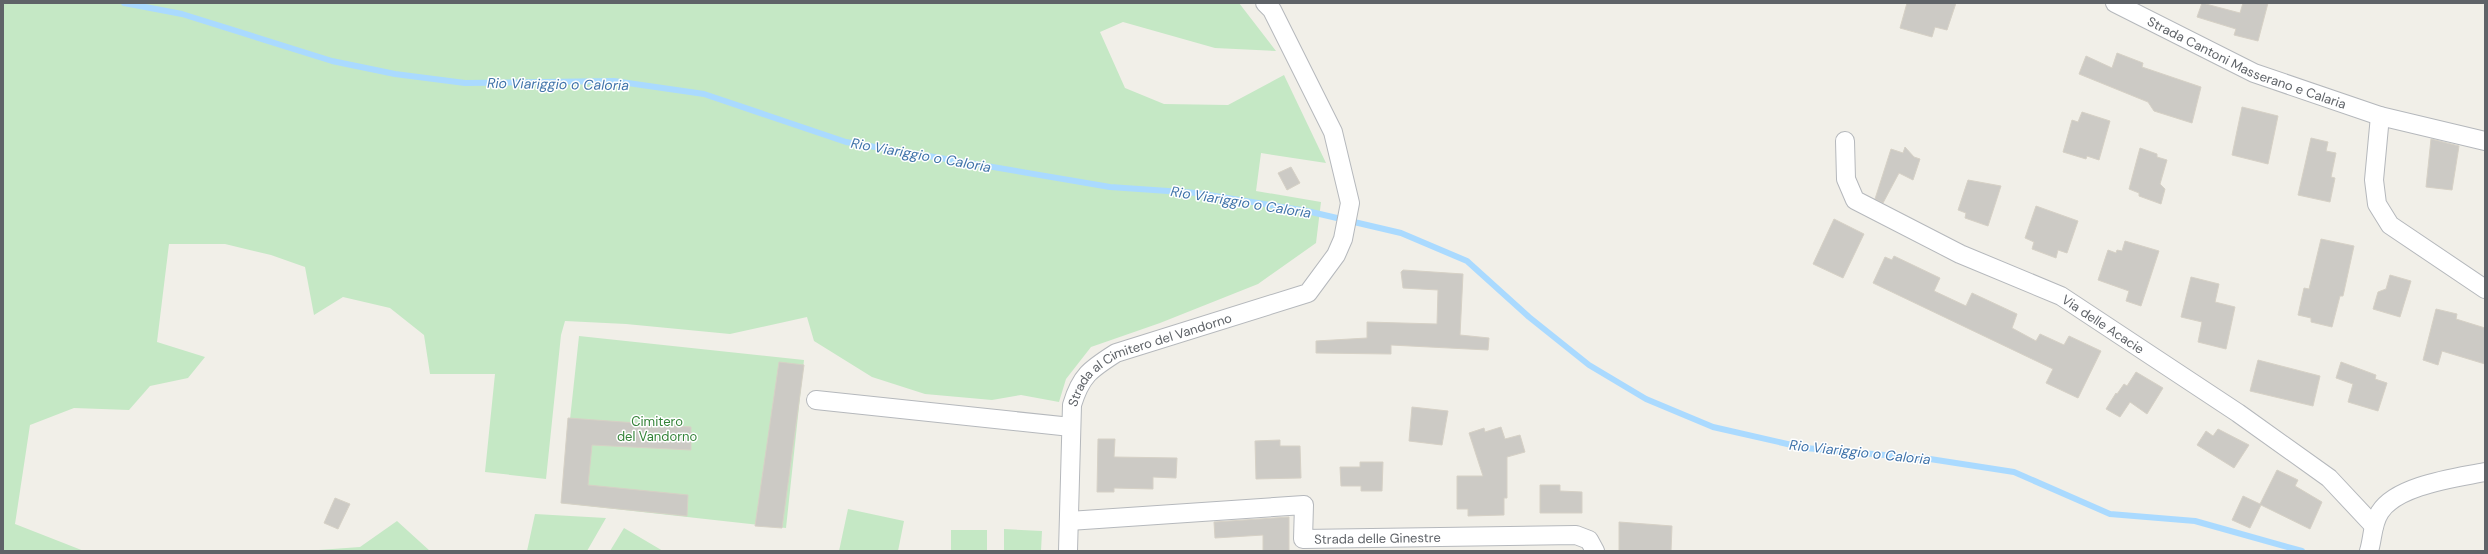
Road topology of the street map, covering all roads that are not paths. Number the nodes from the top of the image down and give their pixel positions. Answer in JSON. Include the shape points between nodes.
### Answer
{"nodes":[{"id":1,"x":1265,"y":3,"type":"edge"},
{"id":2,"x":2115,"y":3,"type":"edge"},
{"id":3,"x":2380,"y":116,"type":"junction"},
{"id":4,"x":1846,"y":141,"type":"dead end"},
{"id":5,"x":2485,"y":141,"type":"edge"},
{"id":6,"x":2485,"y":289,"type":"edge"},
{"id":7,"x":816,"y":400,"type":"dead end"},
{"id":8,"x":1071,"y":428,"type":"junction"},
{"id":9,"x":2485,"y":472,"type":"edge"},
{"id":10,"x":1069,"y":521,"type":"junction"},
{"id":11,"x":2374,"y":526,"type":"junction"},
{"id":12,"x":1302,"y":545,"type":"edge"},
{"id":13,"x":2369,"y":550,"type":"edge"},
{"id":14,"x":1068,"y":551,"type":"edge"},
{"id":15,"x":1595,"y":551,"type":"edge"}],
"edges":[{"from":1,"to":8,"type":"street","name":"Strada al Cimitero del Vandorno","via":[[1272,10],[1333,132],[1350,203],[1343,239],[1336,255],[1308,293],[1116,353],[1091,369],[1078,386],[1072,404]]},
{"from":2,"to":3,"type":"street","name":"Strada Cantoni Masserano e Calaria","via":[[2254,73]]},
{"from":3,"to":5,"type":"street","name":"Strada Cantoni Masserano e Calaria"},
{"from":3,"to":6,"type":"street","via":[[2374,180],[2377,204],[2390,225]]},
{"from":4,"to":11,"type":"street","name":"Via delle Acacie","via":[[1846,179],[1855,200],[1960,254],[2061,296],[2238,413],[2329,478]]},
{"from":7,"to":8,"type":"street"},
{"from":8,"to":10,"type":"street","name":"Strada al Cimitero del Vandorno"},
{"from":9,"to":11,"type":"street","via":[[2417,488],[2380,511]]},
{"from":10,"to":12,"type":"street","name":"Strada delle Ginestre","via":[[1304,505]]},
{"from":10,"to":14,"type":"street","name":"Strada al Cimitero del Vandorno"},
{"from":11,"to":13,"type":"street"},
{"from":12,"to":15,"type":"street","name":"Strada delle Ginestre","via":[[1576,535],[1589,540]]}]}
